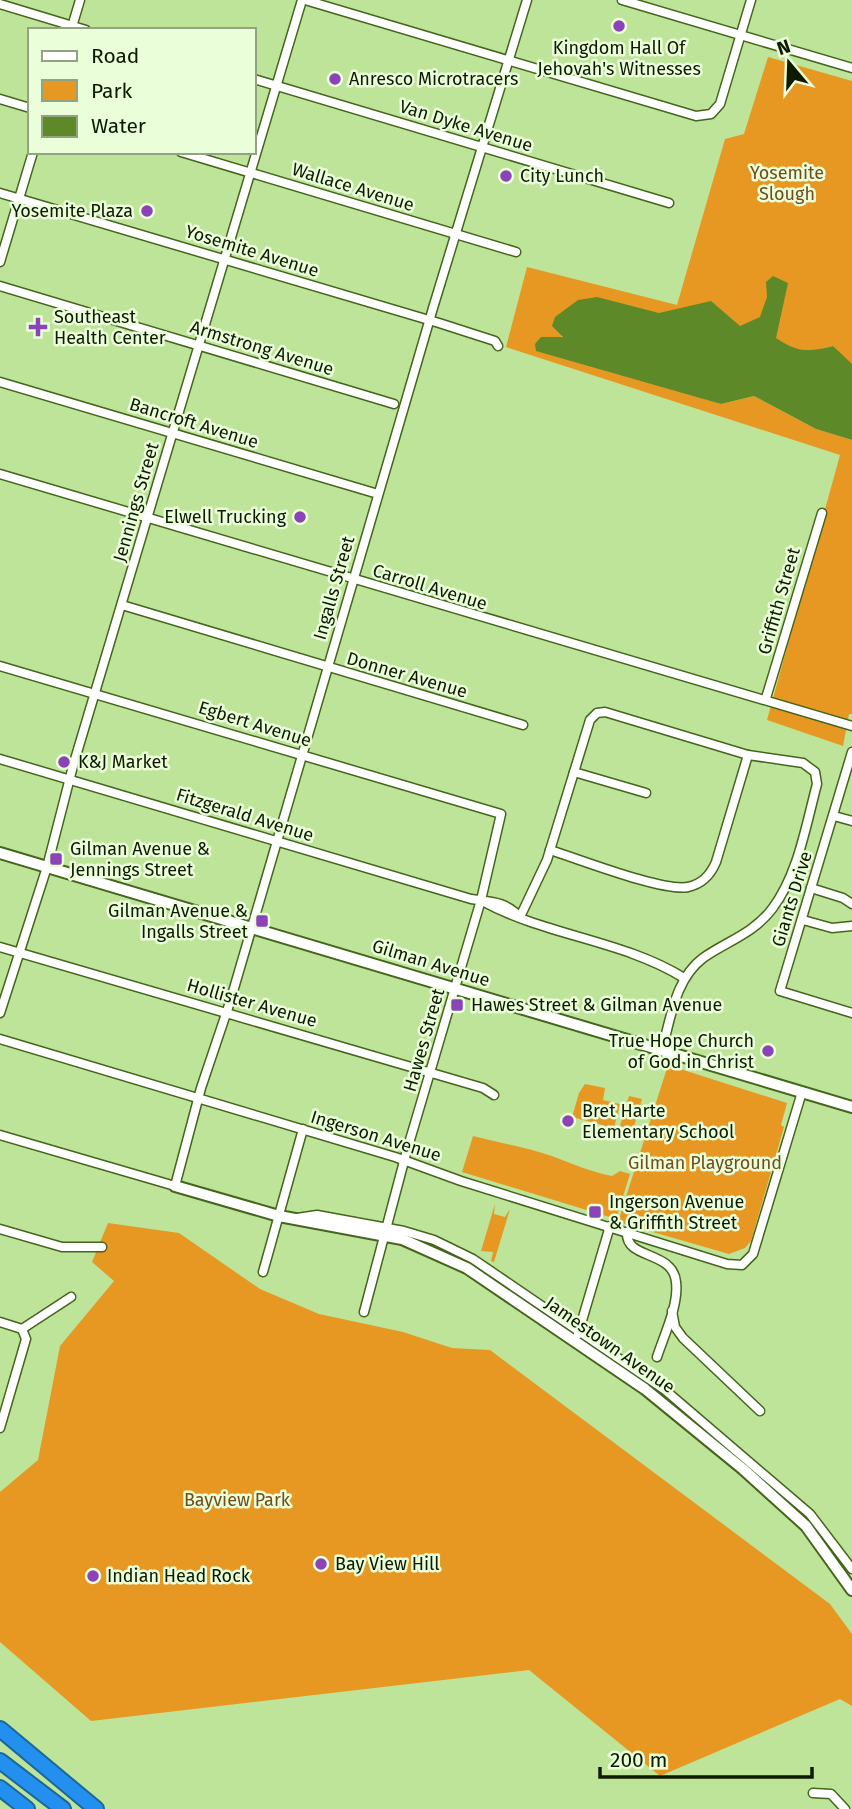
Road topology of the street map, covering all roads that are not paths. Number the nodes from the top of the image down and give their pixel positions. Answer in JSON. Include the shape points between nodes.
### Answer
{"nodes":[{"id":1,"x":80,"y":0,"type":"edge"},
{"id":2,"x":303,"y":0,"type":"edge"},
{"id":3,"x":527,"y":0,"type":"edge"},
{"id":4,"x":622,"y":0,"type":"edge"},
{"id":5,"x":751,"y":0,"type":"edge"},
{"id":6,"x":0,"y":4,"type":"edge"},
{"id":7,"x":72,"y":28,"type":"edge"},
{"id":8,"x":741,"y":35,"type":"junction"},
{"id":9,"x":507,"y":60,"type":"junction"},
{"id":10,"x":852,"y":68,"type":"edge"},
{"id":11,"x":256,"y":80,"type":"edge"},
{"id":12,"x":277,"y":86,"type":"junction"},
{"id":13,"x":0,"y":99,"type":"edge"},
{"id":14,"x":28,"y":107,"type":"edge"},
{"id":15,"x":481,"y":147,"type":"junction"},
{"id":16,"x":32,"y":154,"type":"edge"},
{"id":17,"x":188,"y":154,"type":"edge"},
{"id":18,"x":256,"y":154,"type":"edge"},
{"id":19,"x":256,"y":154,"type":"edge"},
{"id":20,"x":250,"y":173,"type":"junction"},
{"id":21,"x":0,"y":193,"type":"edge"},
{"id":22,"x":19,"y":199,"type":"junction"},
{"id":23,"x":669,"y":203,"type":"dead end"},
{"id":24,"x":455,"y":234,"type":"junction"},
{"id":25,"x":516,"y":251,"type":"dead end"},
{"id":26,"x":225,"y":259,"type":"junction"},
{"id":27,"x":0,"y":262,"type":"edge"},
{"id":28,"x":0,"y":286,"type":"edge"},
{"id":29,"x":430,"y":320,"type":"junction"},
{"id":30,"x":497,"y":344,"type":"dead end"},
{"id":31,"x":199,"y":345,"type":"junction"},
{"id":32,"x":0,"y":382,"type":"edge"},
{"id":33,"x":394,"y":404,"type":"dead end"},
{"id":34,"x":173,"y":433,"type":"junction"},
{"id":35,"x":0,"y":474,"type":"edge"},
{"id":36,"x":378,"y":494,"type":"junction"},
{"id":37,"x":822,"y":513,"type":"dead end"},
{"id":38,"x":147,"y":519,"type":"junction"},
{"id":39,"x":353,"y":581,"type":"junction"},
{"id":40,"x":122,"y":605,"type":"junction"},
{"id":41,"x":0,"y":666,"type":"edge"},
{"id":42,"x":328,"y":668,"type":"junction"},
{"id":43,"x":96,"y":693,"type":"junction"},
{"id":44,"x":766,"y":698,"type":"junction"},
{"id":45,"x":523,"y":725,"type":"dead end"},
{"id":46,"x":852,"y":726,"type":"edge"},
{"id":47,"x":852,"y":752,"type":"edge"},
{"id":48,"x":302,"y":755,"type":"junction"},
{"id":49,"x":748,"y":755,"type":"junction"},
{"id":50,"x":0,"y":759,"type":"edge"},
{"id":51,"x":574,"y":772,"type":"junction"},
{"id":52,"x":70,"y":779,"type":"junction"},
{"id":53,"x":646,"y":793,"type":"dead end"},
{"id":54,"x":501,"y":814,"type":"joint"},
{"id":55,"x":834,"y":816,"type":"junction"},
{"id":56,"x":852,"y":821,"type":"edge"},
{"id":57,"x":276,"y":841,"type":"junction"},
{"id":58,"x":550,"y":850,"type":"junction"},
{"id":59,"x":0,"y":853,"type":"edge"},
{"id":60,"x":47,"y":867,"type":"junction"},
{"id":61,"x":811,"y":888,"type":"junction"},
{"id":62,"x":481,"y":900,"type":"junction"},
{"id":63,"x":852,"y":904,"type":"edge"},
{"id":64,"x":520,"y":917,"type":"junction"},
{"id":65,"x":803,"y":920,"type":"junction"},
{"id":66,"x":852,"y":926,"type":"edge"},
{"id":67,"x":252,"y":928,"type":"junction"},
{"id":68,"x":0,"y":947,"type":"edge"},
{"id":69,"x":19,"y":953,"type":"junction"},
{"id":70,"x":684,"y":978,"type":"junction"},
{"id":71,"x":456,"y":989,"type":"junction"},
{"id":72,"x":227,"y":1012,"type":"junction"},
{"id":73,"x":0,"y":1013,"type":"edge"},
{"id":74,"x":852,"y":1013,"type":"edge"},
{"id":75,"x":0,"y":1039,"type":"edge"},
{"id":76,"x":662,"y":1049,"type":"junction"},
{"id":77,"x":431,"y":1073,"type":"junction"},
{"id":78,"x":802,"y":1092,"type":"junction"},
{"id":79,"x":494,"y":1095,"type":"dead end"},
{"id":80,"x":199,"y":1098,"type":"junction"},
{"id":81,"x":852,"y":1107,"type":"edge"},
{"id":82,"x":303,"y":1129,"type":"junction"},
{"id":83,"x":0,"y":1135,"type":"edge"},
{"id":84,"x":405,"y":1160,"type":"junction"},
{"id":85,"x":175,"y":1186,"type":"junction"},
{"id":86,"x":278,"y":1215,"type":"junction"},
{"id":87,"x":610,"y":1226,"type":"junction"},
{"id":88,"x":0,"y":1229,"type":"edge"},
{"id":89,"x":386,"y":1231,"type":"junction"},
{"id":90,"x":627,"y":1232,"type":"junction"},
{"id":91,"x":102,"y":1247,"type":"dead end"},
{"id":92,"x":263,"y":1272,"type":"dead end"},
{"id":93,"x":71,"y":1297,"type":"dead end"},
{"id":94,"x":673,"y":1305,"type":"junction"},
{"id":95,"x":365,"y":1312,"type":"dead end"},
{"id":96,"x":0,"y":1322,"type":"edge"},
{"id":97,"x":22,"y":1329,"type":"junction"},
{"id":98,"x":577,"y":1336,"type":"junction"},
{"id":99,"x":657,"y":1357,"type":"dead end"},
{"id":100,"x":760,"y":1411,"type":"dead end"},
{"id":101,"x":0,"y":1426,"type":"edge"},
{"id":102,"x":747,"y":1465,"type":"junction"},
{"id":103,"x":852,"y":1569,"type":"edge"},
{"id":104,"x":852,"y":1590,"type":"edge"},
{"id":105,"x":0,"y":1729,"type":"edge"},
{"id":106,"x":0,"y":1761,"type":"edge"},
{"id":107,"x":0,"y":1788,"type":"edge"},
{"id":108,"x":813,"y":1793,"type":"dead end"},
{"id":109,"x":27,"y":1809,"type":"edge"},
{"id":110,"x":62,"y":1809,"type":"edge"},
{"id":111,"x":96,"y":1809,"type":"edge"},
{"id":112,"x":845,"y":1809,"type":"edge"}],
"edges":[{"from":1,"to":7,"type":"street"},
{"from":2,"to":9,"type":"street"},
{"from":2,"to":12,"type":"street","name":"Jennings Street"},
{"from":3,"to":9,"type":"street","name":"Ingalls Street"},
{"from":4,"to":8,"type":"street"},
{"from":5,"to":8,"type":"street"},
{"from":6,"to":7,"type":"street"},
{"from":8,"to":9,"type":"street","via":[[720,104],[711,114],[696,116]]},
{"from":8,"to":10,"type":"street"},
{"from":9,"to":15,"type":"street","name":"Ingalls Street"},
{"from":11,"to":12,"type":"street","name":"Van Dyke Avenue"},
{"from":12,"to":15,"type":"street","name":"Van Dyke Avenue"},
{"from":12,"to":18,"type":"street","name":"Jennings Street"},
{"from":13,"to":14,"type":"street"},
{"from":15,"to":23,"type":"street","name":"Van Dyke Avenue"},
{"from":15,"to":24,"type":"street","name":"Ingalls Street"},
{"from":16,"to":22,"type":"street"},
{"from":17,"to":20,"type":"street","name":"Wallace Avenue"},
{"from":19,"to":20,"type":"street","name":"Jennings Street"},
{"from":20,"to":24,"type":"street","name":"Wallace Avenue"},
{"from":20,"to":26,"type":"street","name":"Jennings Street"},
{"from":21,"to":22,"type":"street","name":"Yosemite Avenue"},
{"from":22,"to":26,"type":"street","name":"Yosemite Avenue"},
{"from":22,"to":27,"type":"street"},
{"from":24,"to":25,"type":"street","name":"Wallace Avenue"},
{"from":24,"to":29,"type":"street","name":"Ingalls Street"},
{"from":26,"to":29,"type":"street","name":"Yosemite Avenue"},
{"from":26,"to":31,"type":"street","name":"Jennings Street"},
{"from":28,"to":31,"type":"street","name":"Armstrong Avenue"},
{"from":29,"to":30,"type":"street","name":"Yosemite Avenue"},
{"from":29,"to":36,"type":"street","name":"Ingalls Street"},
{"from":31,"to":33,"type":"street","name":"Armstrong Avenue"},
{"from":31,"to":34,"type":"street","name":"Jennings Street"},
{"from":32,"to":34,"type":"street","name":"Bancroft Avenue"},
{"from":34,"to":36,"type":"street","name":"Bancroft Avenue"},
{"from":34,"to":38,"type":"street","name":"Jennings Street"},
{"from":35,"to":38,"type":"street","name":"Carroll Avenue"},
{"from":36,"to":39,"type":"street","name":"Ingalls Street"},
{"from":37,"to":44,"type":"street","name":"Griffith Street"},
{"from":38,"to":39,"type":"street","name":"Carroll Avenue"},
{"from":38,"to":40,"type":"street","name":"Jennings Street"},
{"from":39,"to":42,"type":"street","name":"Ingalls Street"},
{"from":39,"to":44,"type":"street","name":"Carroll Avenue"},
{"from":40,"to":42,"type":"street","name":"Donner Avenue"},
{"from":40,"to":43,"type":"street","name":"Jennings Street"},
{"from":41,"to":43,"type":"street","name":"Egbert Avenue"},
{"from":42,"to":45,"type":"street","name":"Donner Avenue"},
{"from":42,"to":48,"type":"street","name":"Ingalls Street"},
{"from":43,"to":48,"type":"street","name":"Egbert Avenue"},
{"from":43,"to":52,"type":"street","name":"Jennings Street"},
{"from":44,"to":46,"type":"street","name":"Carroll Avenue"},
{"from":47,"to":55,"type":"street","name":"Giants Drive"},
{"from":48,"to":54,"type":"street","name":"Egbert Avenue"},
{"from":48,"to":57,"type":"street","name":"Ingalls Street"},
{"from":49,"to":51,"type":"street","via":[[601,712],[590,720]]},
{"from":49,"to":58,"type":"street","via":[[716,862],[708,876],[695,885],[673,887]]},
{"from":49,"to":70,"type":"street","via":[[808,765],[815,772],[817,784],[793,869],[778,901],[752,930],[701,960]]},
{"from":50,"to":52,"type":"street","name":"Fitzgerald Avenue"},
{"from":51,"to":53,"type":"street"},
{"from":51,"to":58,"type":"street"},
{"from":52,"to":57,"type":"street","name":"Fitzgerald Avenue"},
{"from":52,"to":60,"type":"street","name":"Jennings Street"},
{"from":54,"to":62,"type":"street","name":"Hawes Street"},
{"from":55,"to":56,"type":"street"},
{"from":55,"to":61,"type":"street","name":"Giants Drive"},
{"from":57,"to":62,"type":"street","name":"Fitzgerald Avenue"},
{"from":57,"to":67,"type":"street","name":"Ingalls Street"},
{"from":58,"to":64,"type":"street"},
{"from":59,"to":60,"type":"street","name":"Gilman Avenue"},
{"from":60,"to":67,"type":"street","name":"Gilman Avenue"},
{"from":60,"to":69,"type":"street","name":"Jennings Street"},
{"from":61,"to":63,"type":"street"},
{"from":61,"to":65,"type":"street","name":"Giants Drive"},
{"from":62,"to":64,"type":"street","name":"Fitzgerald Avenue"},
{"from":62,"to":71,"type":"street","name":"Hawes Street"},
{"from":64,"to":70,"type":"street","name":"Fitzgerald Avenue","via":[[657,962]]},
{"from":65,"to":66,"type":"street","via":[[832,928]]},
{"from":65,"to":74,"type":"street","name":"Giants Drive","via":[[780,991]]},
{"from":67,"to":71,"type":"street","name":"Gilman Avenue"},
{"from":67,"to":72,"type":"street","name":"Ingalls Street"},
{"from":68,"to":69,"type":"street","name":"Hollister Avenue"},
{"from":69,"to":72,"type":"street","name":"Hollister Avenue"},
{"from":69,"to":73,"type":"street","name":"Jennings Street"},
{"from":70,"to":76,"type":"street"},
{"from":71,"to":76,"type":"street","name":"Gilman Avenue"},
{"from":71,"to":77,"type":"street","name":"Hawes Street"},
{"from":72,"to":77,"type":"street","name":"Hollister Avenue"},
{"from":72,"to":80,"type":"street","name":"Ingalls Street"},
{"from":75,"to":80,"type":"street","name":"Ingerson Avenue"},
{"from":76,"to":78,"type":"street","name":"Gilman Avenue"},
{"from":77,"to":79,"type":"street","name":"Hollister Avenue"},
{"from":77,"to":84,"type":"street","name":"Hawes Street"},
{"from":78,"to":81,"type":"street","name":"Gilman Avenue"},
{"from":78,"to":90,"type":"street","name":"Ingerson Avenue","via":[[755,1251],[741,1265]]},
{"from":80,"to":82,"type":"street","name":"Ingerson Avenue"},
{"from":80,"to":85,"type":"street","name":"Ingalls Street"},
{"from":82,"to":84,"type":"street","name":"Ingerson Avenue"},
{"from":82,"to":86,"type":"street"},
{"from":83,"to":85,"type":"street","name":"Jamestown Avenue"},
{"from":84,"to":87,"type":"street","name":"Ingerson Avenue"},
{"from":84,"to":89,"type":"street","name":"Hawes Street"},
{"from":85,"to":86,"type":"street","name":"Jamestown Avenue"},
{"from":86,"to":89,"type":"street","name":"Jamestown Avenue"},
{"from":86,"to":92,"type":"street"},
{"from":87,"to":90,"type":"street","name":"Ingerson Avenue"},
{"from":87,"to":98,"type":"street"},
{"from":88,"to":91,"type":"street","via":[[62,1247]]},
{"from":89,"to":95,"type":"street","name":"Hawes Street"},
{"from":89,"to":98,"type":"street","name":"Jamestown Avenue","via":[[455,1261]]},
{"from":90,"to":94,"type":"street","via":[[634,1248],[662,1260],[672,1270],[677,1283]]},
{"from":93,"to":97,"type":"street"},
{"from":94,"to":99,"type":"street"},
{"from":94,"to":100,"type":"street","via":[[678,1332]]},
{"from":96,"to":97,"type":"street"},
{"from":97,"to":101,"type":"street","via":[[26,1339]]},
{"from":98,"to":102,"type":"street","name":"Jamestown Avenue","via":[[647,1383]]},
{"from":102,"to":103,"type":"street","name":"Jamestown Avenue","via":[[810,1514]]},
{"from":102,"to":104,"type":"street","name":"Jamestown Avenue","via":[[806,1526]]},
{"from":105,"to":111,"type":"highway"},
{"from":106,"to":110,"type":"highway"},
{"from":107,"to":109,"type":"highway"},
{"from":108,"to":112,"type":"street","via":[[831,1794]]}]}
